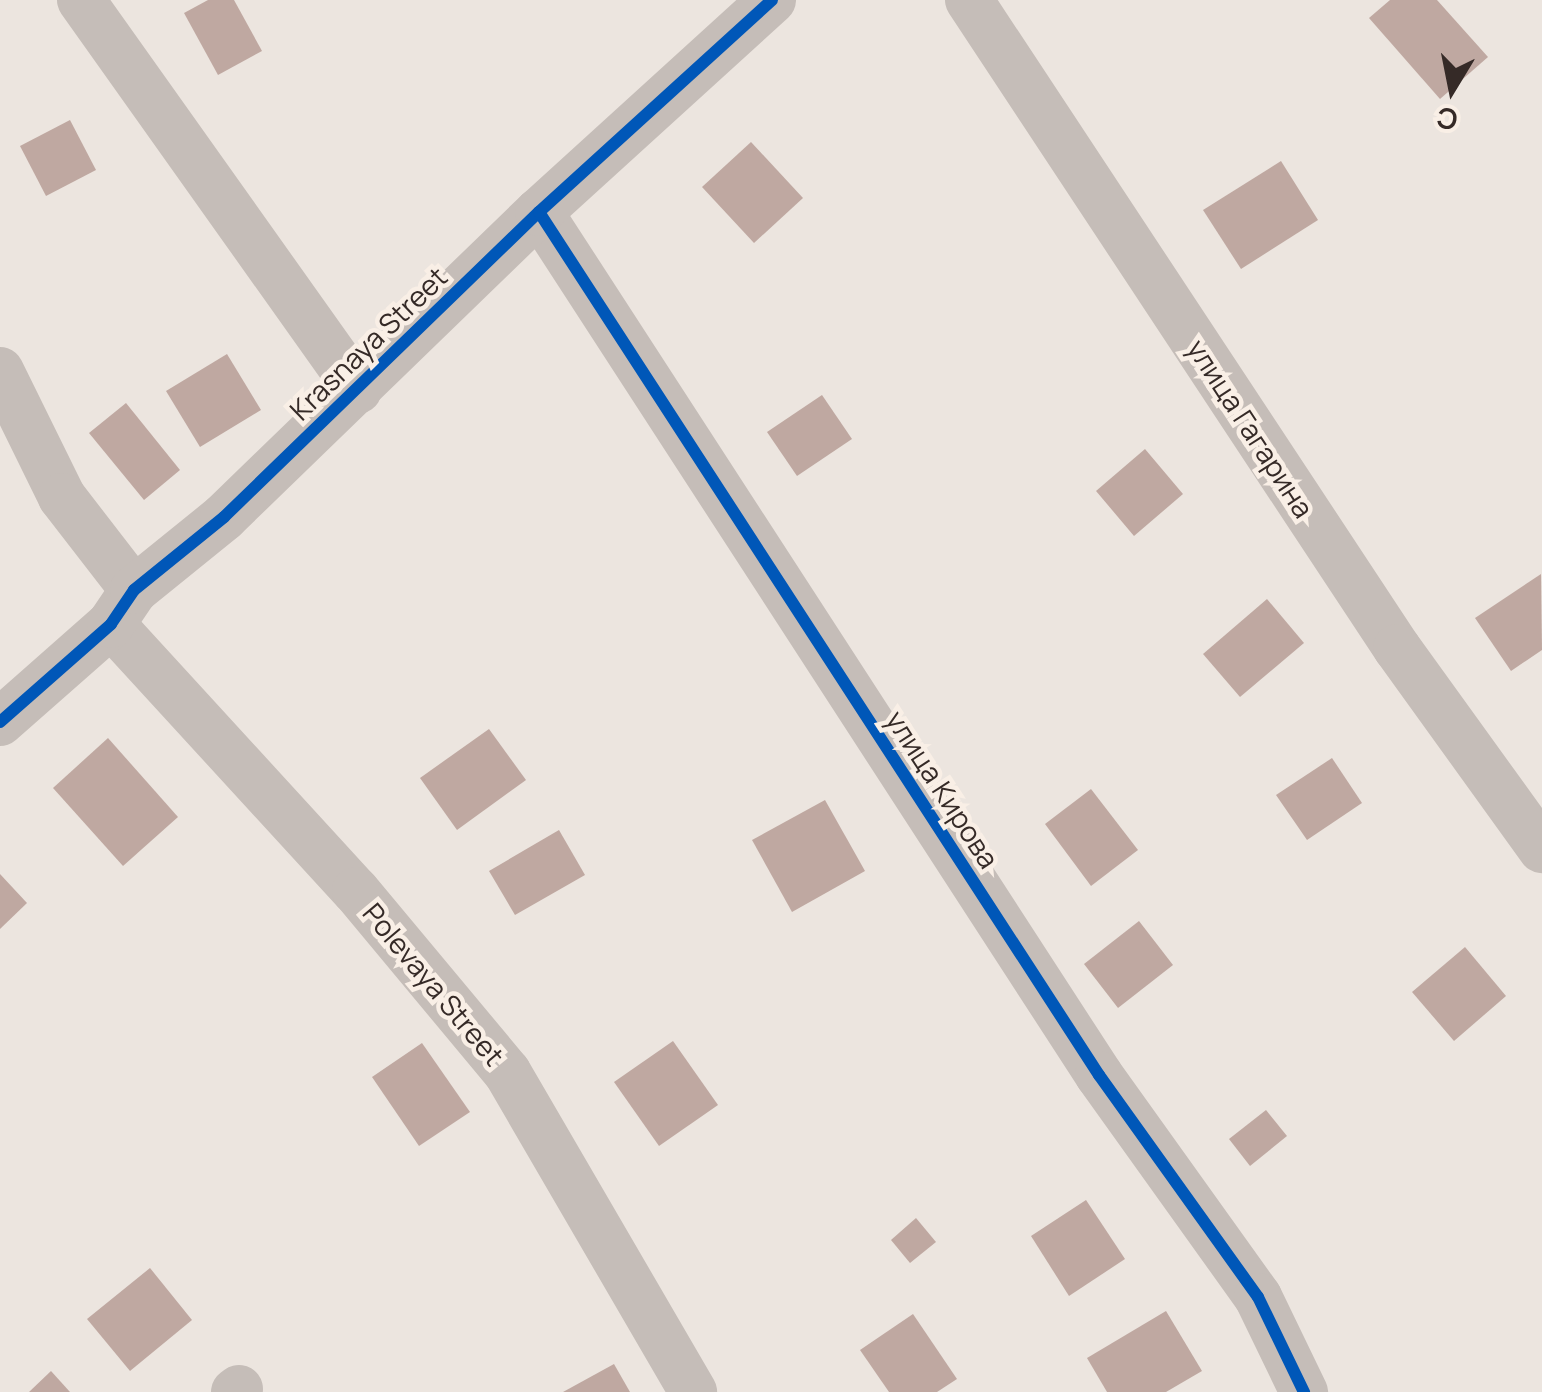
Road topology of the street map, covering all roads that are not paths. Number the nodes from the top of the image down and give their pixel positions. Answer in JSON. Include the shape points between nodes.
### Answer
{"nodes":[{"id":1,"x":81,"y":0,"type":"edge"},
{"id":2,"x":772,"y":0,"type":"edge"},
{"id":3,"x":969,"y":0,"type":"edge"},
{"id":4,"x":539,"y":212,"type":"junction"},
{"id":5,"x":0,"y":371,"type":"edge"},
{"id":6,"x":358,"y":390,"type":"junction"},
{"id":7,"x":122,"y":606,"type":"junction"},
{"id":8,"x":0,"y":722,"type":"edge"},
{"id":9,"x":1542,"y":849,"type":"edge"},
{"id":10,"x":693,"y":1392,"type":"edge"},
{"id":11,"x":1304,"y":1392,"type":"edge"}],
"edges":[{"from":1,"to":6,"type":"street"},
{"from":2,"to":4,"type":"street","name":"Krasnaya Street"},
{"from":3,"to":9,"type":"street","name":"улица Гагарина","via":[[1397,648]]},
{"from":4,"to":6,"type":"street","name":"Krasnaya Street"},
{"from":4,"to":11,"type":"street","name":"улица Кирова","via":[[1099,1075],[1258,1297]]},
{"from":5,"to":7,"type":"street","name":"Polevaya Street"},
{"from":6,"to":7,"type":"street","name":"Krasnaya Street"},
{"from":7,"to":8,"type":"street","name":"Krasnaya Street"},
{"from":7,"to":10,"type":"street","name":"Polevaya Street","via":[[507,1072]]}]}
